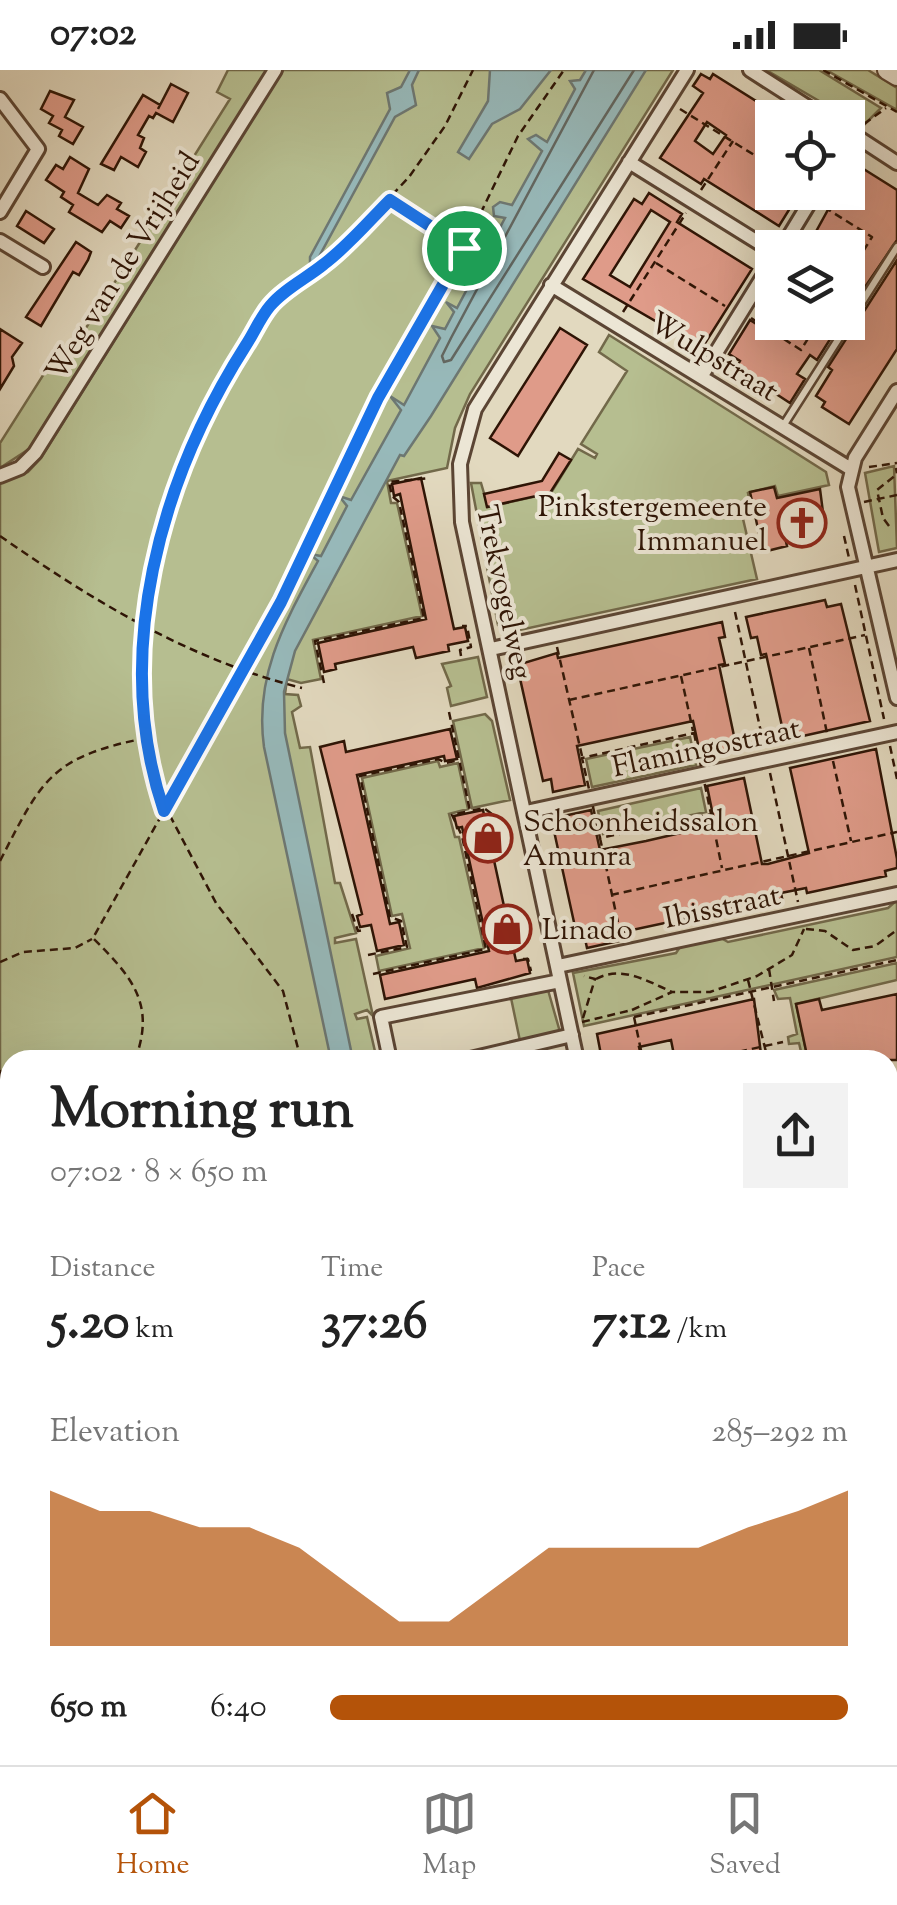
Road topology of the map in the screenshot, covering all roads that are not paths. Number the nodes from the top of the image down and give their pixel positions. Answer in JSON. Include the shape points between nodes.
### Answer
{"nodes":[{"id":1,"x":276,"y":70,"type":"edge"},
{"id":2,"x":688,"y":70,"type":"edge"},
{"id":3,"x":750,"y":70,"type":"edge"},
{"id":4,"x":887,"y":70,"type":"edge"},
{"id":5,"x":897,"y":76,"type":"edge"},
{"id":6,"x":0,"y":98,"type":"edge"},
{"id":7,"x":797,"y":100,"type":"edge"},
{"id":8,"x":865,"y":146,"type":"edge"},
{"id":9,"x":630,"y":162,"type":"junction"},
{"id":10,"x":897,"y":163,"type":"edge"},
{"id":11,"x":0,"y":212,"type":"edge"},
{"id":12,"x":0,"y":241,"type":"edge"},
{"id":13,"x":755,"y":241,"type":"edge"},
{"id":14,"x":897,"y":247,"type":"edge"},
{"id":15,"x":43,"y":267,"type":"dead end"},
{"id":16,"x":551,"y":285,"type":"junction"},
{"id":17,"x":755,"y":290,"type":"edge"},
{"id":18,"x":701,"y":376,"type":"junction"},
{"id":19,"x":897,"y":391,"type":"edge"},
{"id":20,"x":783,"y":426,"type":"junction"},
{"id":21,"x":851,"y":469,"type":"junction"},
{"id":22,"x":0,"y":476,"type":"edge"},
{"id":23,"x":897,"y":560,"type":"edge"},
{"id":24,"x":866,"y":566,"type":"junction"},
{"id":25,"x":490,"y":648,"type":"junction"},
{"id":26,"x":897,"y":698,"type":"edge"},
{"id":27,"x":892,"y":733,"type":"edge"},
{"id":28,"x":526,"y":812,"type":"junction"},
{"id":29,"x":897,"y":894,"type":"edge"},
{"id":30,"x":562,"y":966,"type":"junction"},
{"id":31,"x":560,"y":981,"type":"junction"},
{"id":32,"x":572,"y":1035,"type":"junction"},
{"id":33,"x":388,"y":1050,"type":"edge"},
{"id":34,"x":508,"y":1050,"type":"edge"},
{"id":35,"x":575,"y":1050,"type":"edge"}],
"edges":[{"from":1,"to":22,"type":"street","name":"Weg van de Vrijheid","via":[[35,453]]},
{"from":2,"to":9,"type":"street","name":"Trekvogelweg"},
{"from":3,"to":7,"type":"street"},
{"from":4,"to":5,"type":"street"},
{"from":6,"to":11,"type":"street","via":[[38,150]]},
{"from":8,"to":10,"type":"street"},
{"from":9,"to":13,"type":"street"},
{"from":9,"to":16,"type":"street","name":"Trekvogelweg"},
{"from":12,"to":15,"type":"street"},
{"from":14,"to":20,"type":"lane"},
{"from":16,"to":18,"type":"street","name":"Wulpstraat"},
{"from":16,"to":25,"type":"street","name":"Trekvogelweg","via":[[475,410],[461,454],[462,522]]},
{"from":17,"to":18,"type":"street"},
{"from":18,"to":20,"type":"street","name":"Wulpstraat"},
{"from":19,"to":21,"type":"street"},
{"from":20,"to":21,"type":"street","name":"Wulpstraat"},
{"from":21,"to":24,"type":"street"},
{"from":23,"to":24,"type":"street"},
{"from":24,"to":25,"type":"street"},
{"from":24,"to":26,"type":"street"},
{"from":25,"to":28,"type":"street","name":"Trekvogelweg"},
{"from":27,"to":28,"type":"street","name":"Flamingostraat"},
{"from":28,"to":30,"type":"street","name":"Trekvogelweg"},
{"from":29,"to":30,"type":"street","name":"Ibisstraat"},
{"from":30,"to":31,"type":"street","name":"Trekvogelweg"},
{"from":31,"to":32,"type":"street","name":"Trekvogelweg"},
{"from":31,"to":33,"type":"street","via":[[381,1018]]},
{"from":32,"to":34,"type":"street"},
{"from":32,"to":35,"type":"street","name":"Trekvogelweg"}]}
